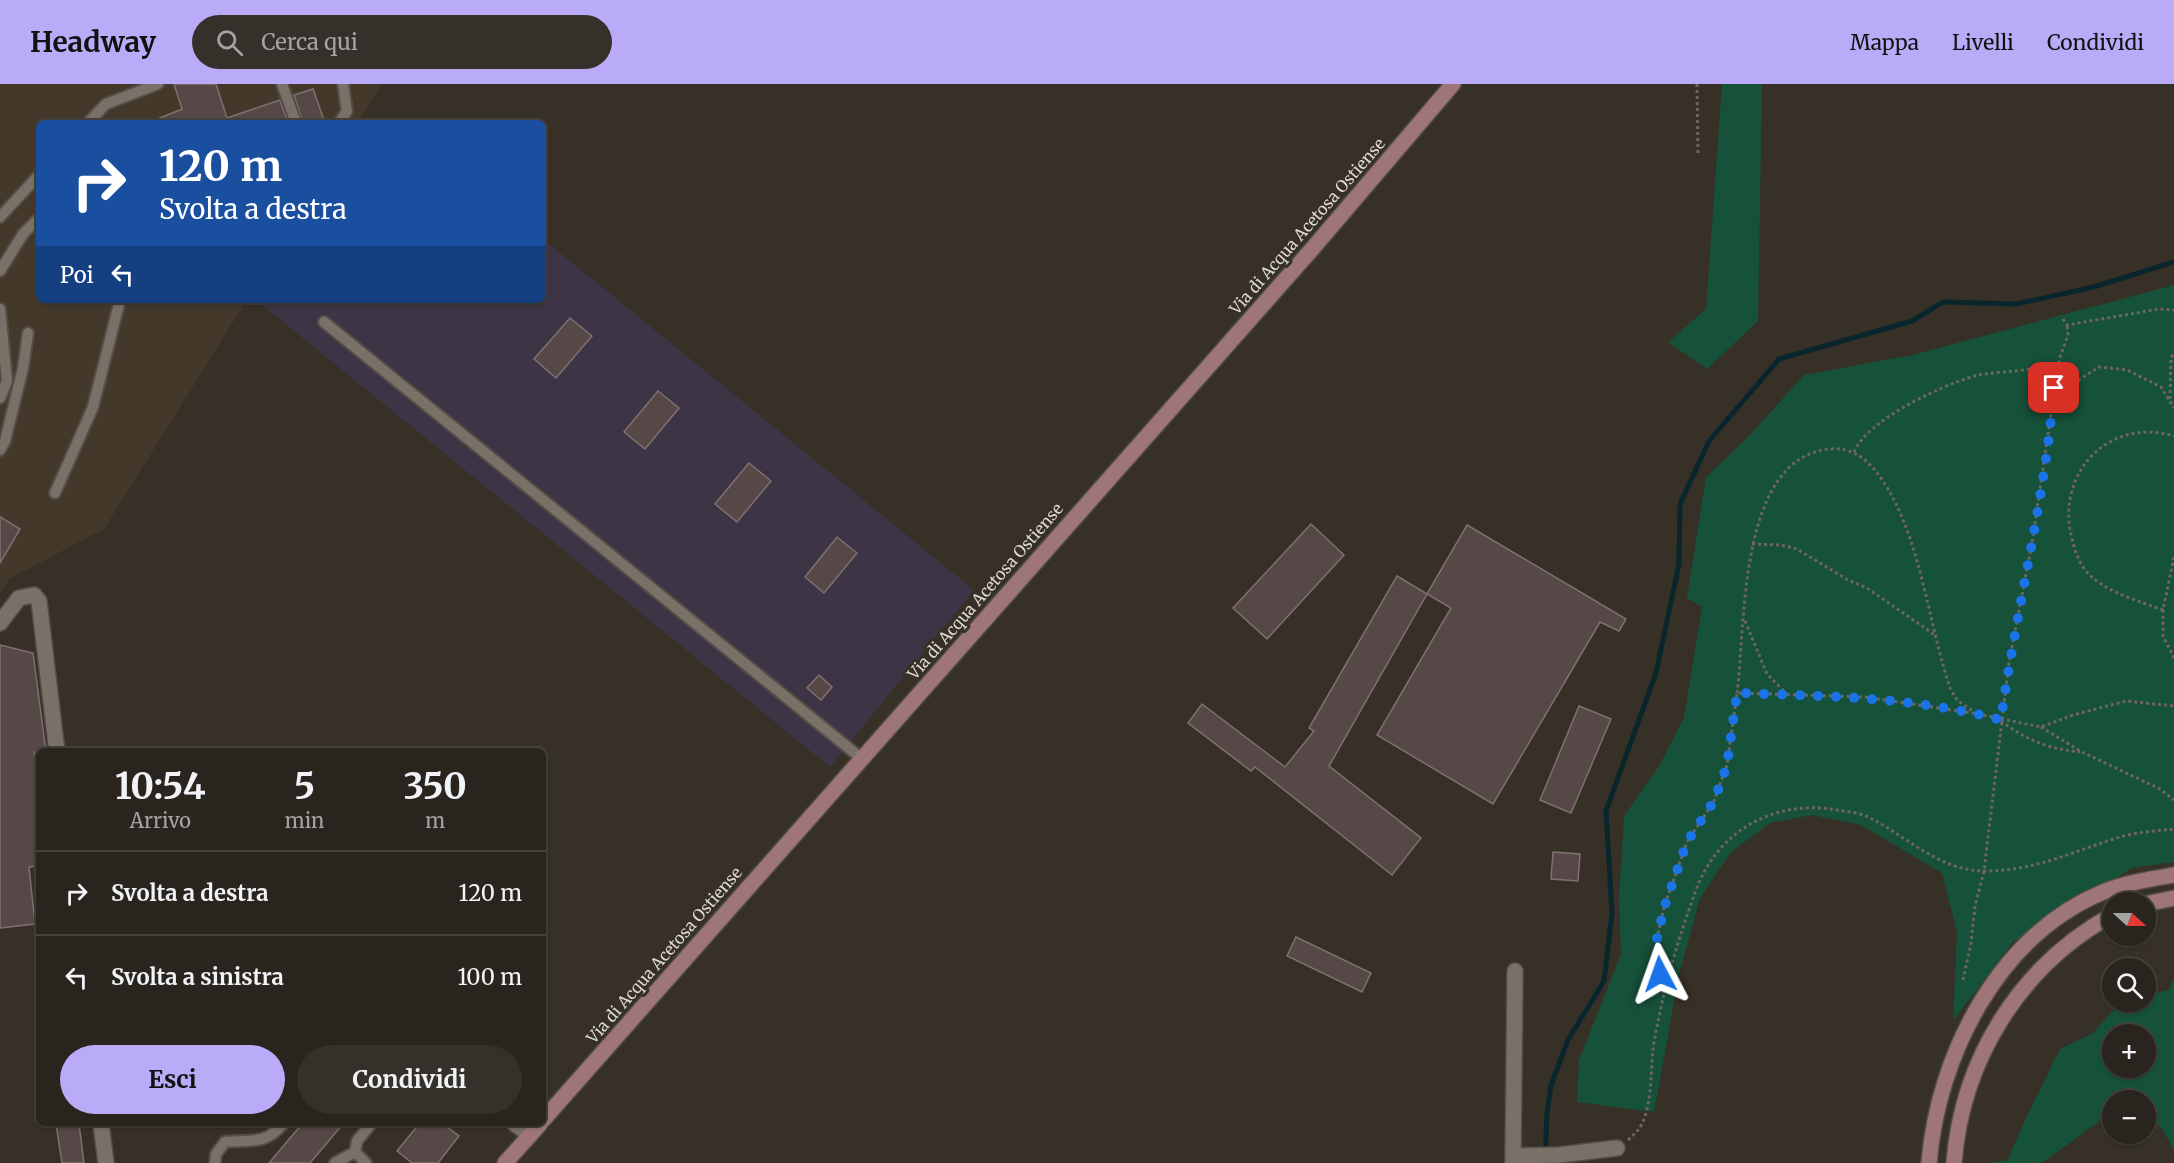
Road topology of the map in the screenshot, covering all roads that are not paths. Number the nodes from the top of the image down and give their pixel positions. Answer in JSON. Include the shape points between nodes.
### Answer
{"nodes":[{"id":1,"x":158,"y":84,"type":"edge"},
{"id":2,"x":282,"y":84,"type":"edge"},
{"id":3,"x":343,"y":84,"type":"edge"},
{"id":4,"x":1453,"y":84,"type":"edge"},
{"id":5,"x":91,"y":120,"type":"edge"},
{"id":6,"x":295,"y":120,"type":"edge"},
{"id":7,"x":341,"y":120,"type":"edge"},
{"id":8,"x":36,"y":178,"type":"edge"},
{"id":9,"x":0,"y":217,"type":"edge"},
{"id":10,"x":36,"y":221,"type":"edge"},
{"id":11,"x":0,"y":271,"type":"edge"},
{"id":12,"x":119,"y":303,"type":"edge"},
{"id":13,"x":0,"y":309,"type":"edge"},
{"id":14,"x":324,"y":322,"type":"dead end"},
{"id":15,"x":28,"y":333,"type":"dead end"},
{"id":16,"x":0,"y":398,"type":"edge"},
{"id":17,"x":0,"y":450,"type":"edge"},
{"id":18,"x":55,"y":493,"type":"dead end"},
{"id":19,"x":0,"y":623,"type":"edge"},
{"id":20,"x":57,"y":748,"type":"edge"},
{"id":21,"x":861,"y":758,"type":"junction"},
{"id":22,"x":2174,"y":875,"type":"edge"},
{"id":23,"x":2174,"y":897,"type":"edge"},
{"id":24,"x":2156,"y":901,"type":"edge"},
{"id":25,"x":2102,"y":922,"type":"edge"},
{"id":26,"x":1515,"y":971,"type":"dead end"},
{"id":27,"x":546,"y":1117,"type":"edge"},
{"id":28,"x":101,"y":1126,"type":"edge"},
{"id":29,"x":281,"y":1126,"type":"edge"},
{"id":30,"x":368,"y":1126,"type":"edge"},
{"id":31,"x":518,"y":1126,"type":"edge"},
{"id":32,"x":538,"y":1126,"type":"edge"},
{"id":33,"x":530,"y":1135,"type":"junction"},
{"id":34,"x":1617,"y":1148,"type":"road end"},
{"id":35,"x":355,"y":1152,"type":"junction"},
{"id":36,"x":1514,"y":1160,"type":"edge"},
{"id":37,"x":364,"y":1162,"type":"edge"},
{"id":38,"x":106,"y":1163,"type":"edge"},
{"id":39,"x":215,"y":1163,"type":"edge"},
{"id":40,"x":334,"y":1163,"type":"edge"},
{"id":41,"x":505,"y":1163,"type":"edge"},
{"id":42,"x":1929,"y":1163,"type":"edge"},
{"id":43,"x":1954,"y":1163,"type":"edge"}],
"edges":[{"from":1,"to":5,"type":"lane","via":[[106,104]]},
{"from":2,"to":6,"type":"lane"},
{"from":3,"to":7,"type":"lane","via":[[347,111]]},
{"from":4,"to":21,"type":"street","name":"Via di Acqua Acetosa Ostiense","via":[[1313,248]]},
{"from":8,"to":9,"type":"lane"},
{"from":10,"to":11,"type":"lane"},
{"from":12,"to":18,"type":"lane","via":[[93,407]]},
{"from":13,"to":16,"type":"lane","via":[[7,381]]},
{"from":14,"to":21,"type":"lane"},
{"from":15,"to":17,"type":"lane"},
{"from":19,"to":20,"type":"street","via":[[13,603],[26,595],[34,596],[42,608]]},
{"from":21,"to":27,"type":"street","name":"Via di Acqua Acetosa Ostiense"},
{"from":22,"to":42,"type":"street","via":[[2122,886],[2085,901],[2043,931],[2010,964],[1977,1006],[1957,1046],[1938,1108]]},
{"from":23,"to":24,"type":"street"},
{"from":25,"to":43,"type":"street","via":[[2049,961],[2007,1008],[1971,1083]]},
{"from":26,"to":36,"type":"street"},
{"from":28,"to":38,"type":"street"},
{"from":29,"to":39,"type":"lane","via":[[258,1142],[225,1142]]},
{"from":30,"to":35,"type":"lane","via":[[357,1141]]},
{"from":31,"to":33,"type":"street"},
{"from":32,"to":33,"type":"street","name":"Via di Acqua Acetosa Ostiense"},
{"from":33,"to":41,"type":"street","name":"Via di Acqua Acetosa Ostiense"},
{"from":34,"to":36,"type":"street"},
{"from":35,"to":37,"type":"lane"},
{"from":35,"to":40,"type":"lane"}]}
